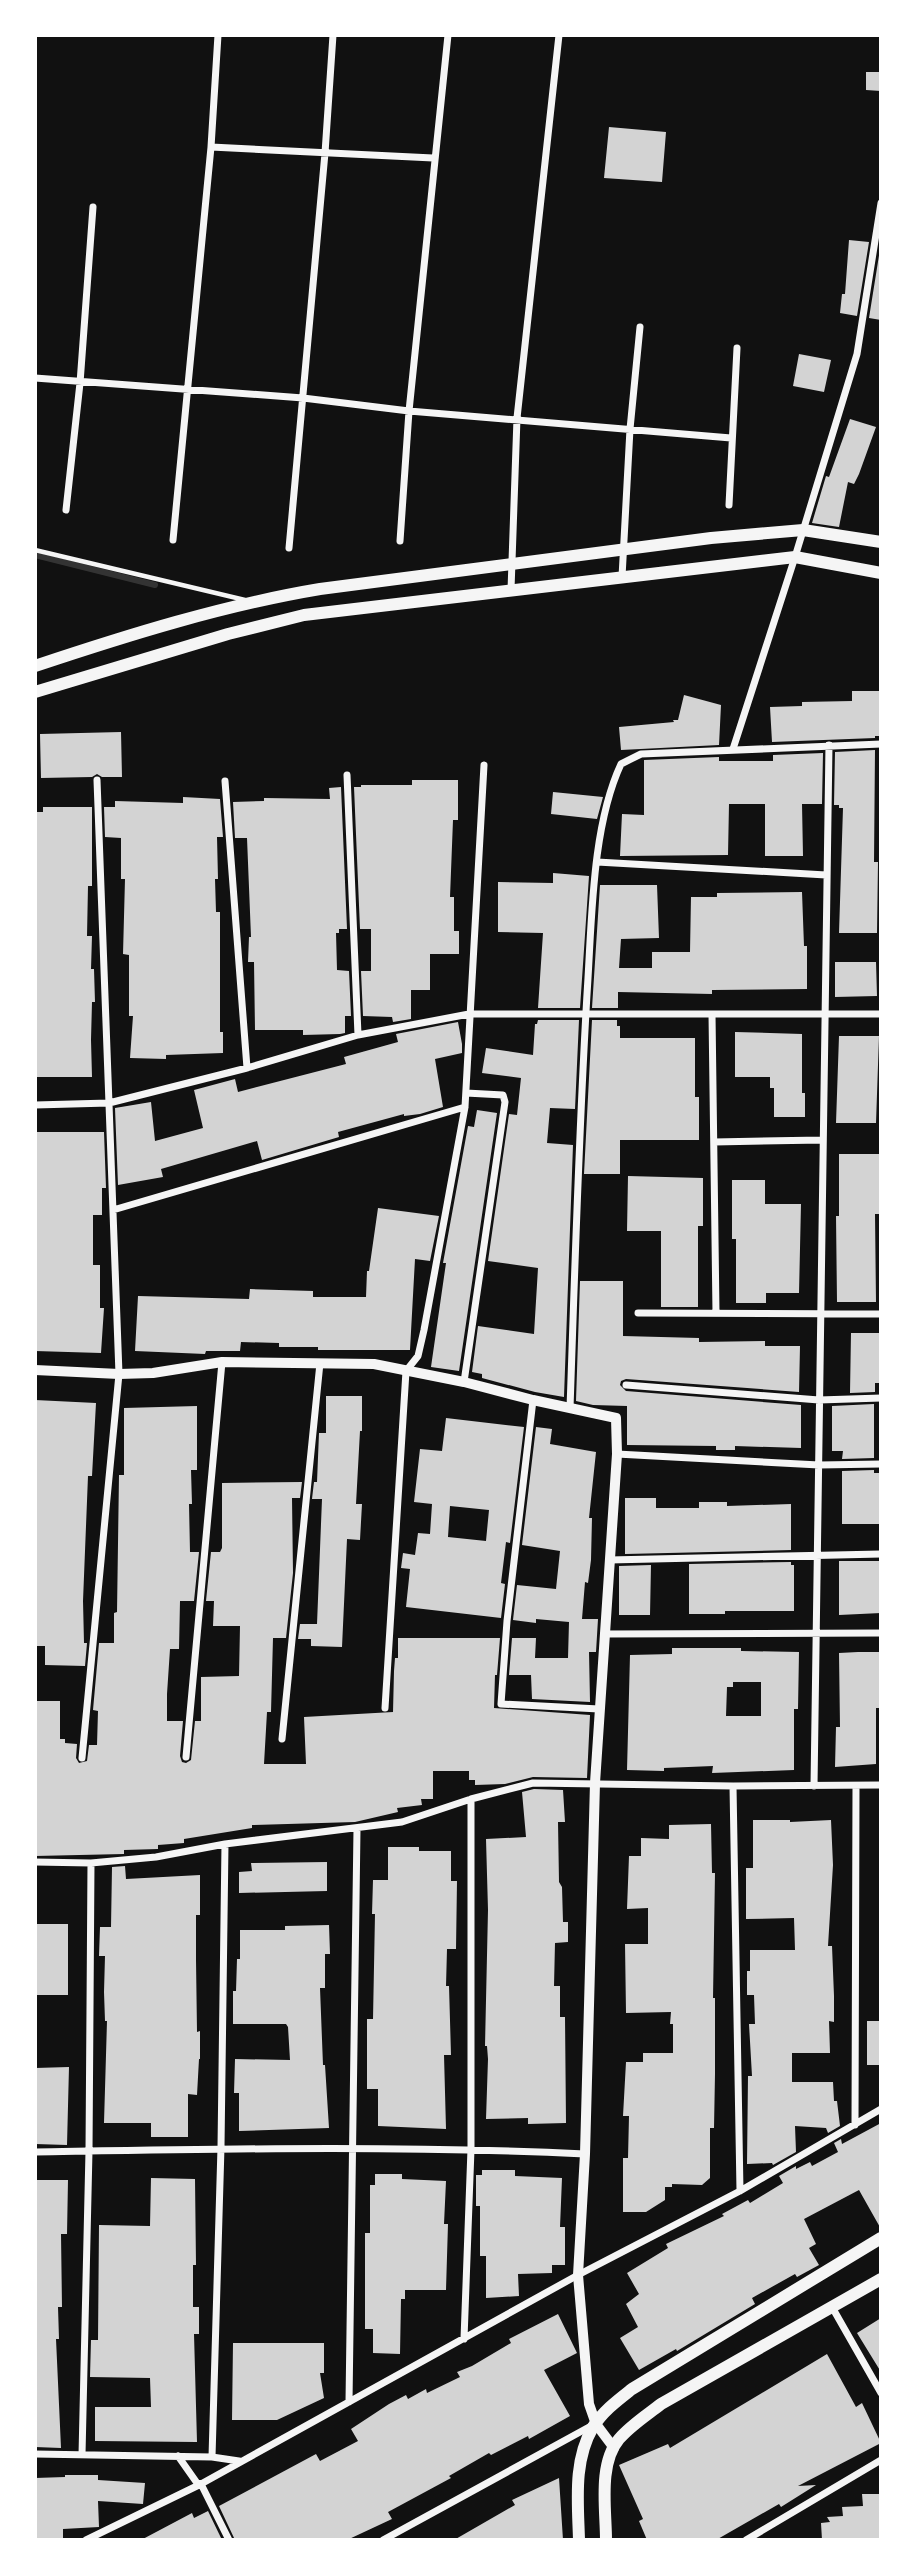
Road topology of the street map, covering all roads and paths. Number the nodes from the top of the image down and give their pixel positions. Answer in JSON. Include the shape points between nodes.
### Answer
{"nodes":[{"id":1,"x":218,"y":35,"type":"edge"},
{"id":2,"x":333,"y":35,"type":"edge"},
{"id":3,"x":447,"y":35,"type":"edge"},
{"id":4,"x":559,"y":35,"type":"edge"},
{"id":5,"x":211,"y":147,"type":"junction"},
{"id":6,"x":325,"y":153,"type":"junction"},
{"id":7,"x":433,"y":158,"type":"junction"},
{"id":8,"x":881,"y":203,"type":"edge"},
{"id":9,"x":93,"y":207,"type":"dead end"},
{"id":10,"x":640,"y":327,"type":"dead end"},
{"id":11,"x":737,"y":348,"type":"dead end"},
{"id":12,"x":35,"y":377,"type":"edge"},
{"id":13,"x":80,"y":383,"type":"junction"},
{"id":14,"x":189,"y":391,"type":"junction"},
{"id":15,"x":303,"y":398,"type":"junction"},
{"id":16,"x":409,"y":411,"type":"junction"},
{"id":17,"x":517,"y":418,"type":"junction"},
{"id":18,"x":630,"y":429,"type":"junction"},
{"id":19,"x":731,"y":438,"type":"junction"},
{"id":20,"x":729,"y":505,"type":"dead end"},
{"id":21,"x":66,"y":510,"type":"dead end"},
{"id":22,"x":803,"y":530,"type":"junction"},
{"id":23,"x":173,"y":540,"type":"dead end"},
{"id":24,"x":400,"y":541,"type":"dead end"},
{"id":25,"x":881,"y":542,"type":"edge"},
{"id":26,"x":289,"y":548,"type":"dead end"},
{"id":27,"x":35,"y":550,"type":"edge"},
{"id":28,"x":622,"y":550,"type":"junction"},
{"id":29,"x":795,"y":557,"type":"junction"},
{"id":30,"x":511,"y":565,"type":"junction"},
{"id":31,"x":881,"y":573,"type":"edge"},
{"id":32,"x":622,"y":577,"type":"junction"},
{"id":33,"x":511,"y":590,"type":"junction"},
{"id":34,"x":280,"y":596,"type":"junction"},
{"id":35,"x":254,"y":603,"type":"junction"},
{"id":36,"x":285,"y":619,"type":"junction"},
{"id":37,"x":35,"y":666,"type":"edge"},
{"id":38,"x":35,"y":692,"type":"edge"},
{"id":39,"x":881,"y":744,"type":"edge"},
{"id":40,"x":829,"y":745,"type":"junction"},
{"id":41,"x":733,"y":749,"type":"junction"},
{"id":42,"x":484,"y":765,"type":"dead end"},
{"id":43,"x":346,"y":775,"type":"dead end"},
{"id":44,"x":97,"y":780,"type":"dead end"},
{"id":45,"x":225,"y":781,"type":"dead end"},
{"id":46,"x":597,"y":862,"type":"junction"},
{"id":47,"x":826,"y":875,"type":"junction"},
{"id":48,"x":469,"y":1014,"type":"junction"},
{"id":49,"x":586,"y":1014,"type":"junction"},
{"id":50,"x":712,"y":1014,"type":"junction"},
{"id":51,"x":824,"y":1014,"type":"junction"},
{"id":52,"x":881,"y":1014,"type":"edge"},
{"id":53,"x":358,"y":1035,"type":"junction"},
{"id":54,"x":247,"y":1068,"type":"junction"},
{"id":55,"x":466,"y":1093,"type":"junction"},
{"id":56,"x":109,"y":1103,"type":"junction"},
{"id":57,"x":35,"y":1105,"type":"edge"},
{"id":58,"x":465,"y":1107,"type":"junction"},
{"id":59,"x":822,"y":1140,"type":"junction"},
{"id":60,"x":714,"y":1142,"type":"junction"},
{"id":61,"x":113,"y":1210,"type":"junction"},
{"id":62,"x":638,"y":1313,"type":"dead end"},
{"id":63,"x":716,"y":1313,"type":"junction"},
{"id":64,"x":818,"y":1314,"type":"junction"},
{"id":65,"x":881,"y":1314,"type":"edge"},
{"id":66,"x":222,"y":1362,"type":"junction"},
{"id":67,"x":320,"y":1363,"type":"junction"},
{"id":68,"x":35,"y":1370,"type":"edge"},
{"id":69,"x":406,"y":1371,"type":"junction"},
{"id":70,"x":119,"y":1374,"type":"junction"},
{"id":71,"x":464,"y":1381,"type":"junction"},
{"id":72,"x":626,"y":1385,"type":"dead end"},
{"id":73,"x":881,"y":1398,"type":"edge"},
{"id":74,"x":533,"y":1400,"type":"junction"},
{"id":75,"x":819,"y":1400,"type":"junction"},
{"id":76,"x":570,"y":1408,"type":"junction"},
{"id":77,"x":617,"y":1454,"type":"junction"},
{"id":78,"x":881,"y":1464,"type":"edge"},
{"id":79,"x":820,"y":1465,"type":"junction"},
{"id":80,"x":881,"y":1554,"type":"edge"},
{"id":81,"x":818,"y":1557,"type":"junction"},
{"id":82,"x":609,"y":1560,"type":"junction"},
{"id":83,"x":817,"y":1633,"type":"junction"},
{"id":84,"x":881,"y":1633,"type":"edge"},
{"id":85,"x":604,"y":1634,"type":"junction"},
{"id":86,"x":385,"y":1708,"type":"dead end"},
{"id":87,"x":599,"y":1709,"type":"junction"},
{"id":88,"x":282,"y":1739,"type":"dead end"},
{"id":89,"x":186,"y":1757,"type":"dead end"},
{"id":90,"x":82,"y":1758,"type":"dead end"},
{"id":91,"x":595,"y":1783,"type":"junction"},
{"id":92,"x":881,"y":1785,"type":"edge"},
{"id":93,"x":733,"y":1786,"type":"junction"},
{"id":94,"x":814,"y":1786,"type":"junction"},
{"id":95,"x":856,"y":1786,"type":"junction"},
{"id":96,"x":471,"y":1799,"type":"junction"},
{"id":97,"x":356,"y":1829,"type":"junction"},
{"id":98,"x":225,"y":1844,"type":"junction"},
{"id":99,"x":35,"y":1862,"type":"edge"},
{"id":100,"x":91,"y":1863,"type":"junction"},
{"id":101,"x":881,"y":2109,"type":"edge"},
{"id":102,"x":855,"y":2125,"type":"junction"},
{"id":103,"x":221,"y":2147,"type":"junction"},
{"id":104,"x":353,"y":2147,"type":"junction"},
{"id":105,"x":471,"y":2149,"type":"junction"},
{"id":106,"x":89,"y":2151,"type":"junction"},
{"id":107,"x":35,"y":2152,"type":"edge"},
{"id":108,"x":585,"y":2154,"type":"junction"},
{"id":109,"x":740,"y":2191,"type":"junction"},
{"id":110,"x":881,"y":2238,"type":"edge"},
{"id":111,"x":578,"y":2275,"type":"junction"},
{"id":112,"x":881,"y":2279,"type":"edge"},
{"id":113,"x":832,"y":2307,"type":"junction"},
{"id":114,"x":464,"y":2339,"type":"junction"},
{"id":115,"x":881,"y":2393,"type":"edge"},
{"id":116,"x":349,"y":2402,"type":"junction"},
{"id":117,"x":596,"y":2424,"type":"junction"},
{"id":118,"x":614,"y":2448,"type":"junction"},
{"id":119,"x":35,"y":2454,"type":"edge"},
{"id":120,"x":82,"y":2455,"type":"junction"},
{"id":121,"x":178,"y":2456,"type":"junction"},
{"id":122,"x":212,"y":2457,"type":"junction"},
{"id":123,"x":881,"y":2460,"type":"edge"},
{"id":124,"x":239,"y":2462,"type":"junction"},
{"id":125,"x":201,"y":2484,"type":"junction"},
{"id":126,"x":86,"y":2540,"type":"edge"},
{"id":127,"x":229,"y":2540,"type":"edge"},
{"id":128,"x":383,"y":2540,"type":"edge"},
{"id":129,"x":579,"y":2540,"type":"edge"},
{"id":130,"x":606,"y":2540,"type":"edge"},
{"id":131,"x":746,"y":2540,"type":"edge"}],
"edges":[{"from":1,"to":5,"type":"street"},
{"from":2,"to":6,"type":"street"},
{"from":3,"to":7,"type":"street"},
{"from":4,"to":17,"type":"street"},
{"from":5,"to":6,"type":"street"},
{"from":5,"to":14,"type":"street"},
{"from":6,"to":7,"type":"street"},
{"from":6,"to":15,"type":"street"},
{"from":7,"to":16,"type":"street"},
{"from":8,"to":22,"type":"street","via":[[857,354]]},
{"from":9,"to":13,"type":"street"},
{"from":10,"to":18,"type":"street"},
{"from":11,"to":19,"type":"street"},
{"from":12,"to":13,"type":"street"},
{"from":13,"to":14,"type":"street"},
{"from":13,"to":21,"type":"street"},
{"from":14,"to":15,"type":"street"},
{"from":14,"to":23,"type":"street"},
{"from":15,"to":16,"type":"street"},
{"from":15,"to":26,"type":"street"},
{"from":16,"to":17,"type":"street"},
{"from":16,"to":24,"type":"street"},
{"from":17,"to":18,"type":"street"},
{"from":17,"to":30,"type":"street"},
{"from":18,"to":19,"type":"street"},
{"from":18,"to":28,"type":"street"},
{"from":19,"to":20,"type":"street"},
{"from":22,"to":25,"type":"main road"},
{"from":22,"to":28,"type":"main road"},
{"from":22,"to":29,"type":"street"},
{"from":27,"to":35,"type":"lane"},
{"from":28,"to":30,"type":"main road"},
{"from":28,"to":32,"type":"street"},
{"from":29,"to":31,"type":"main road"},
{"from":29,"to":32,"type":"main road"},
{"from":29,"to":41,"type":"street"},
{"from":30,"to":33,"type":"street"},
{"from":30,"to":34,"type":"main road"},
{"from":32,"to":33,"type":"main road"},
{"from":33,"to":36,"type":"main road"},
{"from":34,"to":35,"type":"main road"},
{"from":34,"to":36,"type":"main road"},
{"from":35,"to":37,"type":"main road"},
{"from":36,"to":38,"type":"main road"},
{"from":39,"to":40,"type":"street"},
{"from":40,"to":41,"type":"street"},
{"from":40,"to":47,"type":"street"},
{"from":41,"to":46,"type":"street","via":[[641,754],[621,764],[612,782]]},
{"from":42,"to":48,"type":"street"},
{"from":43,"to":53,"type":"street"},
{"from":44,"to":56,"type":"street"},
{"from":45,"to":54,"type":"street"},
{"from":46,"to":47,"type":"street"},
{"from":46,"to":49,"type":"street"},
{"from":47,"to":51,"type":"street"},
{"from":48,"to":49,"type":"street"},
{"from":48,"to":53,"type":"street"},
{"from":48,"to":55,"type":"street"},
{"from":49,"to":50,"type":"street"},
{"from":49,"to":76,"type":"street"},
{"from":50,"to":51,"type":"street"},
{"from":50,"to":60,"type":"street"},
{"from":51,"to":52,"type":"street"},
{"from":51,"to":59,"type":"street"},
{"from":53,"to":54,"type":"street"},
{"from":54,"to":56,"type":"street"},
{"from":55,"to":58,"type":"street"},
{"from":55,"to":71,"type":"street","via":[[503,1095],[505,1102]]},
{"from":56,"to":57,"type":"street"},
{"from":56,"to":61,"type":"street"},
{"from":58,"to":61,"type":"street"},
{"from":58,"to":69,"type":"street","via":[[424,1331],[418,1356]]},
{"from":59,"to":60,"type":"street"},
{"from":59,"to":64,"type":"street"},
{"from":60,"to":63,"type":"street"},
{"from":61,"to":70,"type":"street"},
{"from":62,"to":63,"type":"street"},
{"from":63,"to":64,"type":"street"},
{"from":64,"to":65,"type":"street"},
{"from":64,"to":75,"type":"street"},
{"from":66,"to":67,"type":"street"},
{"from":66,"to":70,"type":"street"},
{"from":66,"to":89,"type":"street"},
{"from":67,"to":69,"type":"street","via":[[374,1364]]},
{"from":67,"to":88,"type":"street"},
{"from":68,"to":70,"type":"street"},
{"from":69,"to":71,"type":"street"},
{"from":69,"to":86,"type":"street"},
{"from":70,"to":90,"type":"street"},
{"from":71,"to":74,"type":"street"},
{"from":72,"to":75,"type":"street"},
{"from":73,"to":75,"type":"street"},
{"from":74,"to":76,"type":"street"},
{"from":74,"to":87,"type":"street","via":[[501,1704]]},
{"from":75,"to":79,"type":"street"},
{"from":76,"to":77,"type":"street","via":[[616,1418]]},
{"from":77,"to":79,"type":"street"},
{"from":77,"to":82,"type":"street"},
{"from":78,"to":79,"type":"street"},
{"from":79,"to":81,"type":"street"},
{"from":80,"to":81,"type":"street"},
{"from":81,"to":82,"type":"street"},
{"from":81,"to":83,"type":"street"},
{"from":82,"to":85,"type":"street"},
{"from":83,"to":84,"type":"street"},
{"from":83,"to":85,"type":"street"},
{"from":83,"to":94,"type":"street"},
{"from":85,"to":87,"type":"street"},
{"from":87,"to":91,"type":"street"},
{"from":91,"to":93,"type":"street"},
{"from":91,"to":96,"type":"street","via":[[533,1783]]},
{"from":91,"to":108,"type":"street"},
{"from":92,"to":95,"type":"street"},
{"from":93,"to":94,"type":"street"},
{"from":93,"to":109,"type":"street"},
{"from":94,"to":95,"type":"street"},
{"from":95,"to":102,"type":"street"},
{"from":96,"to":97,"type":"street","via":[[402,1822]]},
{"from":96,"to":105,"type":"street"},
{"from":97,"to":98,"type":"street"},
{"from":97,"to":104,"type":"street"},
{"from":98,"to":100,"type":"street"},
{"from":98,"to":103,"type":"street"},
{"from":99,"to":100,"type":"street"},
{"from":100,"to":106,"type":"street"},
{"from":101,"to":102,"type":"street"},
{"from":102,"to":109,"type":"street"},
{"from":103,"to":104,"type":"street"},
{"from":103,"to":106,"type":"street"},
{"from":103,"to":122,"type":"street"},
{"from":104,"to":105,"type":"street"},
{"from":104,"to":116,"type":"street"},
{"from":105,"to":108,"type":"street"},
{"from":105,"to":114,"type":"street"},
{"from":106,"to":107,"type":"street"},
{"from":106,"to":120,"type":"street"},
{"from":108,"to":111,"type":"street"},
{"from":109,"to":111,"type":"street"},
{"from":110,"to":117,"type":"main road","via":[[632,2389]]},
{"from":111,"to":114,"type":"street"},
{"from":111,"to":117,"type":"street","via":[[589,2404]]},
{"from":112,"to":113,"type":"main road"},
{"from":113,"to":115,"type":"street"},
{"from":113,"to":118,"type":"main road","via":[[661,2404],[634,2424]]},
{"from":114,"to":116,"type":"street"},
{"from":116,"to":124,"type":"street"},
{"from":117,"to":118,"type":"street"},
{"from":117,"to":128,"type":"street"},
{"from":117,"to":129,"type":"main road","via":[[577,2484]]},
{"from":118,"to":130,"type":"main road","via":[[608,2462]]},
{"from":119,"to":120,"type":"street"},
{"from":120,"to":121,"type":"street"},
{"from":121,"to":122,"type":"street"},
{"from":121,"to":125,"type":"street"},
{"from":122,"to":124,"type":"street"},
{"from":123,"to":131,"type":"street"},
{"from":124,"to":125,"type":"street"},
{"from":125,"to":126,"type":"street"},
{"from":125,"to":127,"type":"street"}]}
